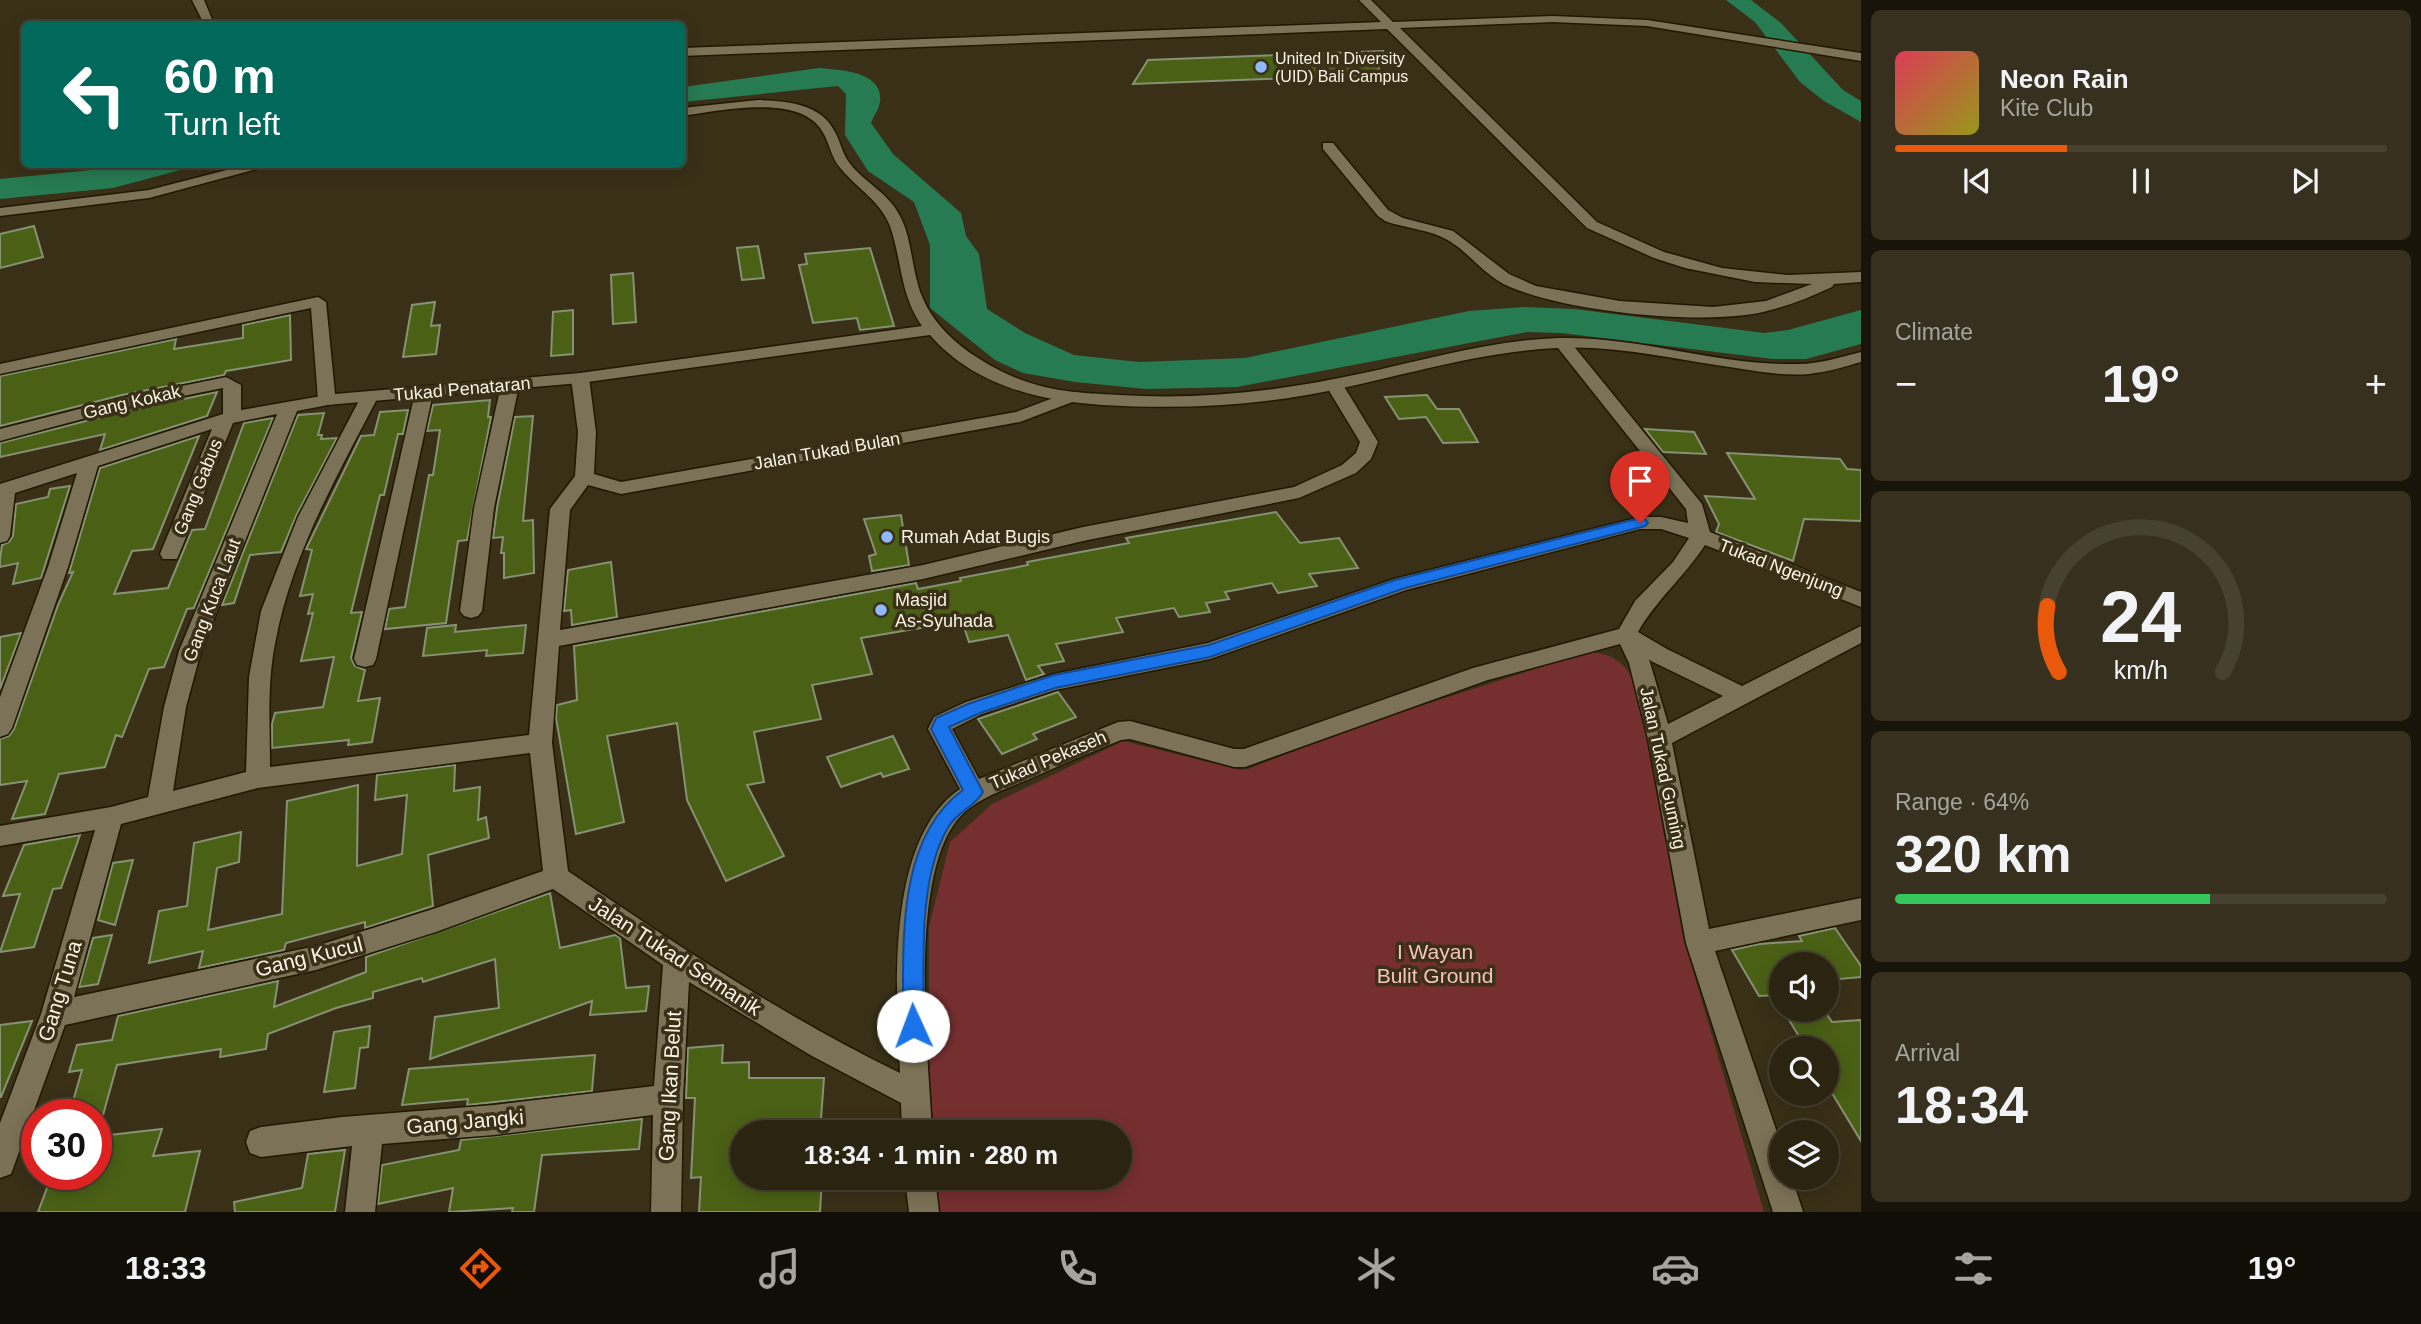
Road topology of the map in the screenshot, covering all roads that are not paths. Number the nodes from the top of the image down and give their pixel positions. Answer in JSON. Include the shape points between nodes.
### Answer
{"nodes":[{"id":1,"x":198,"y":0,"type":"edge"},
{"id":2,"x":1365,"y":0,"type":"edge"},
{"id":3,"x":208,"y":21,"type":"edge"},
{"id":4,"x":1391,"y":25,"type":"junction"},
{"id":5,"x":686,"y":52,"type":"edge"},
{"id":6,"x":1859,"y":57,"type":"edge"},
{"id":7,"x":686,"y":112,"type":"edge"},
{"id":8,"x":1328,"y":146,"type":"dead end"},
{"id":9,"x":252,"y":168,"type":"edge"},
{"id":10,"x":0,"y":212,"type":"edge"},
{"id":11,"x":1861,"y":277,"type":"edge"},
{"id":12,"x":1834,"y":280,"type":"junction"},
{"id":13,"x":933,"y":330,"type":"junction"},
{"id":14,"x":1563,"y":343,"type":"junction"},
{"id":15,"x":1861,"y":357,"type":"edge"},
{"id":16,"x":0,"y":369,"type":"edge"},
{"id":17,"x":580,"y":378,"type":"junction"},
{"id":18,"x":1335,"y":384,"type":"junction"},
{"id":19,"x":510,"y":385,"type":"junction"},
{"id":20,"x":424,"y":393,"type":"junction"},
{"id":21,"x":369,"y":397,"type":"junction"},
{"id":22,"x":1069,"y":397,"type":"junction"},
{"id":23,"x":327,"y":400,"type":"junction"},
{"id":24,"x":290,"y":405,"type":"junction"},
{"id":25,"x":229,"y":419,"type":"junction"},
{"id":26,"x":0,"y":435,"type":"edge"},
{"id":27,"x":89,"y":464,"type":"junction"},
{"id":28,"x":584,"y":477,"type":"junction"},
{"id":29,"x":3,"y":490,"type":"edge"},
{"id":30,"x":0,"y":536,"type":"edge"},
{"id":31,"x":1700,"y":536,"type":"junction"},
{"id":32,"x":170,"y":554,"type":"dead end"},
{"id":33,"x":1861,"y":600,"type":"edge"},
{"id":34,"x":471,"y":611,"type":"dead end"},
{"id":35,"x":1861,"y":634,"type":"edge"},
{"id":36,"x":1626,"y":635,"type":"junction"},
{"id":37,"x":550,"y":640,"type":"junction"},
{"id":38,"x":365,"y":659,"type":"dead end"},
{"id":39,"x":1741,"y":695,"type":"junction"},
{"id":40,"x":0,"y":728,"type":"edge"},
{"id":41,"x":1660,"y":739,"type":"junction"},
{"id":42,"x":540,"y":743,"type":"junction"},
{"id":43,"x":258,"y":778,"type":"junction"},
{"id":44,"x":974,"y":792,"type":"junction"},
{"id":45,"x":159,"y":803,"type":"junction"},
{"id":46,"x":111,"y":817,"type":"junction"},
{"id":47,"x":0,"y":836,"type":"edge"},
{"id":48,"x":556,"y":877,"type":"junction"},
{"id":49,"x":1861,"y":909,"type":"edge"},
{"id":50,"x":1699,"y":943,"type":"junction"},
{"id":51,"x":677,"y":959,"type":"junction"},
{"id":52,"x":55,"y":1014,"type":"junction"},
{"id":53,"x":915,"y":1095,"type":"junction"},
{"id":54,"x":668,"y":1099,"type":"junction"},
{"id":55,"x":916,"y":1120,"type":"edge"},
{"id":56,"x":369,"y":1130,"type":"junction"},
{"id":57,"x":261,"y":1142,"type":"dead end"},
{"id":58,"x":3,"y":1151,"type":"edge"},
{"id":59,"x":921,"y":1190,"type":"edge"},
{"id":60,"x":360,"y":1212,"type":"edge"},
{"id":61,"x":666,"y":1212,"type":"edge"},
{"id":62,"x":924,"y":1212,"type":"edge"},
{"id":63,"x":1788,"y":1212,"type":"edge"}],
"edges":[{"from":1,"to":3,"type":"street"},
{"from":2,"to":4,"type":"street"},
{"from":4,"to":5,"type":"street"},
{"from":4,"to":6,"type":"street","via":[[1553,19],[1647,23]]},
{"from":4,"to":12,"type":"street","via":[[1592,225],[1633,246],[1726,275]]},
{"from":7,"to":13,"type":"street","via":[[784,105],[820,119],[842,163],[892,214],[914,298]]},
{"from":8,"to":12,"type":"street","via":[[1393,220],[1445,232],[1513,282],[1545,294],[1660,309],[1734,311],[1790,301]]},
{"from":9,"to":10,"type":"street","via":[[149,194]]},
{"from":11,"to":12,"type":"street"},
{"from":13,"to":17,"type":"street","name":"Tukad Penataran"},
{"from":13,"to":22,"type":"street","via":[[991,374],[1033,391]]},
{"from":14,"to":15,"type":"street","via":[[1794,369],[1820,368]]},
{"from":14,"to":18,"type":"street","via":[[1458,354]]},
{"from":14,"to":31,"type":"street","via":[[1695,508]]},
{"from":16,"to":23,"type":"street","via":[[318,302]]},
{"from":17,"to":19,"type":"street","name":"Tukad Penataran"},
{"from":17,"to":28,"type":"street","via":[[587,432]]},
{"from":18,"to":22,"type":"street","via":[[1196,402]]},
{"from":18,"to":37,"type":"street","via":[[1369,442],[1364,456],[1349,469],[1299,492],[1083,534],[923,572]]},
{"from":19,"to":20,"type":"street","name":"Tukad Penataran"},
{"from":19,"to":34,"type":"street","via":[[484,508]]},
{"from":20,"to":21,"type":"street","name":"Tukad Penataran"},
{"from":20,"to":38,"type":"street"},
{"from":21,"to":23,"type":"street","name":"Tukad Penataran"},
{"from":21,"to":43,"type":"street","via":[[296,541],[279,585],[264,645]]},
{"from":22,"to":28,"type":"street","name":"Jalan Tukad Bulan","via":[[1020,416],[621,488]]},
{"from":23,"to":24,"type":"street","name":"Tukad Penataran"},
{"from":24,"to":25,"type":"street","name":"Tukad Penataran"},
{"from":24,"to":45,"type":"street","name":"Gang Kuca Laut","via":[[190,652],[175,707]]},
{"from":25,"to":26,"type":"street","name":"Gang Kokak","via":[[232,384],[226,382]]},
{"from":25,"to":27,"type":"street","name":"Tukad Penataran"},
{"from":25,"to":32,"type":"street","name":"Gang Gabus"},
{"from":27,"to":29,"type":"street","name":"Tukad Penataran"},
{"from":27,"to":40,"type":"street","via":[[58,567]]},
{"from":28,"to":37,"type":"street","via":[[560,509]]},
{"from":29,"to":30,"type":"street"},
{"from":31,"to":33,"type":"street","name":"Tukad Ngenjung"},
{"from":31,"to":36,"type":"street","via":[[1680,567],[1642,606]]},
{"from":31,"to":44,"type":"street","name":"Tukad Ngenjung","via":[[1661,523],[1640,523],[1401,584],[1210,651],[1054,682],[974,708],[942,723],[940,729]]},
{"from":35,"to":39,"type":"street"},
{"from":36,"to":39,"type":"street"},
{"from":36,"to":41,"type":"street","name":"Jalan Tukad Guming","via":[[1640,663]]},
{"from":36,"to":44,"type":"street","name":"Tukad Pekaseh","via":[[1521,662],[1245,758],[1118,731]]},
{"from":37,"to":42,"type":"street"},
{"from":39,"to":41,"type":"street"},
{"from":41,"to":50,"type":"street","name":"Jalan Tukad Guming"},
{"from":42,"to":43,"type":"street"},
{"from":42,"to":48,"type":"street"},
{"from":43,"to":45,"type":"street"},
{"from":44,"to":53,"type":"street","name":"Tukad Pekaseh","via":[[942,820],[922,876],[912,969]]},
{"from":45,"to":46,"type":"street"},
{"from":46,"to":47,"type":"street"},
{"from":46,"to":52,"type":"street","name":"Gang Tuna"},
{"from":48,"to":51,"type":"street","name":"Jalan Tukad Semanik"},
{"from":48,"to":52,"type":"street","name":"Gang Kucul","via":[[316,958]]},
{"from":49,"to":50,"type":"street"},
{"from":50,"to":63,"type":"street","name":"Jalan Tukad Guming"},
{"from":51,"to":53,"type":"street","name":"Jalan Tukad Semanik","via":[[827,1052]]},
{"from":51,"to":54,"type":"street","name":"Gang Ikan Belut"},
{"from":52,"to":58,"type":"street","name":"Gang Tuna"},
{"from":53,"to":55,"type":"street","name":"Tukad Pekaseh"},
{"from":54,"to":56,"type":"street","name":"Gang Jangki"},
{"from":54,"to":61,"type":"street","name":"Gang Ikan Belut"},
{"from":56,"to":57,"type":"street","name":"Gang Jangki"},
{"from":56,"to":60,"type":"street"},
{"from":59,"to":62,"type":"street"}]}
